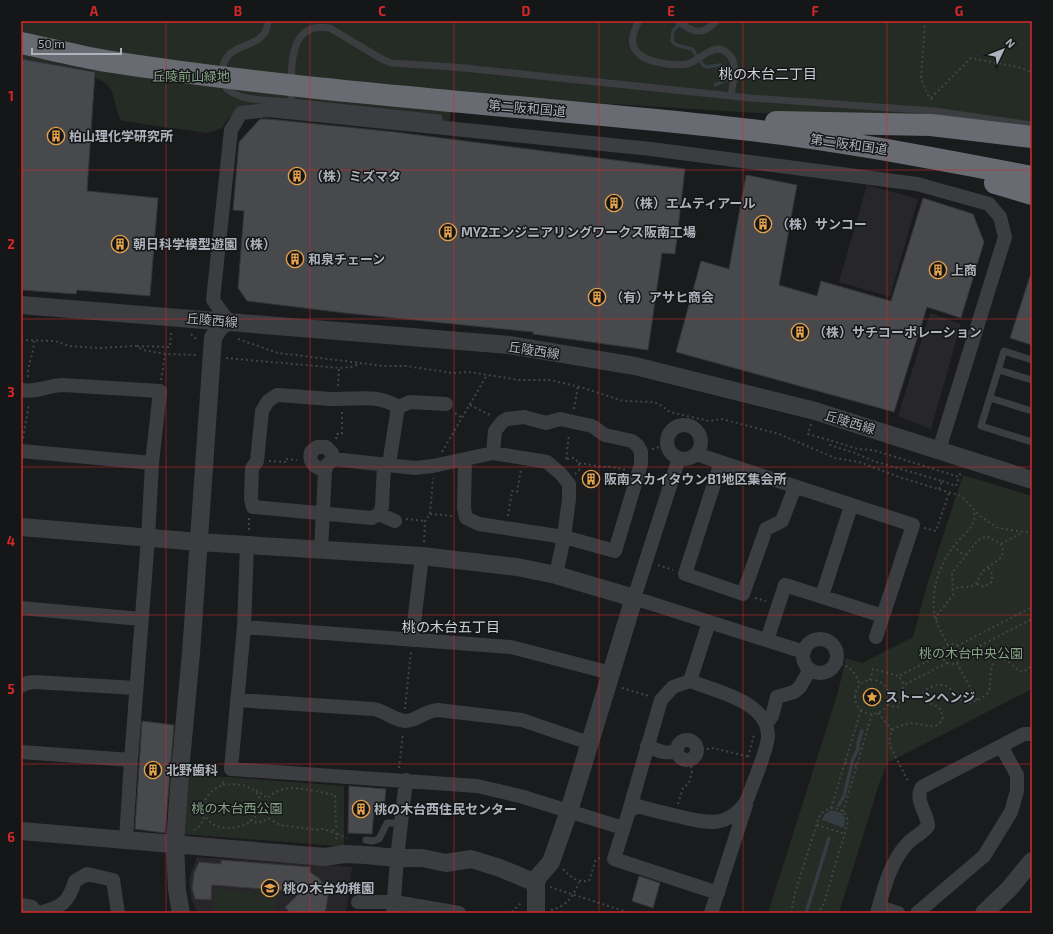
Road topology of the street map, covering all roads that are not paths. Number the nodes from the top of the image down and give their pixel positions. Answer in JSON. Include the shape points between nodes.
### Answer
{"nodes":[{"id":1,"x":268,"y":21,"type":"edge"},
{"id":2,"x":638,"y":21,"type":"edge"},
{"id":3,"x":678,"y":21,"type":"edge"},
{"id":4,"x":716,"y":21,"type":"edge"},
{"id":5,"x":21,"y":43,"type":"edge"},
{"id":6,"x":732,"y":95,"type":"junction"},
{"id":7,"x":291,"y":102,"type":"junction"},
{"id":8,"x":561,"y":110,"type":"junction"},
{"id":9,"x":1032,"y":125,"type":"edge"},
{"id":10,"x":439,"y":127,"type":"junction"},
{"id":11,"x":1032,"y":137,"type":"edge"},
{"id":12,"x":901,"y":152,"type":"junction"},
{"id":13,"x":1032,"y":177,"type":"edge"},
{"id":14,"x":1032,"y":194,"type":"edge"},
{"id":15,"x":21,"y":305,"type":"edge"},
{"id":16,"x":232,"y":329,"type":"junction"},
{"id":17,"x":1032,"y":360,"type":"edge"},
{"id":18,"x":999,"y":370,"type":"junction"},
{"id":19,"x":1032,"y":380,"type":"edge"},
{"id":20,"x":25,"y":391,"type":"edge"},
{"id":21,"x":990,"y":398,"type":"junction"},
{"id":22,"x":446,"y":404,"type":"dead end"},
{"id":23,"x":398,"y":407,"type":"junction"},
{"id":24,"x":1032,"y":412,"type":"edge"},
{"id":25,"x":1032,"y":442,"type":"edge"},
{"id":26,"x":939,"y":450,"type":"junction"},
{"id":27,"x":22,"y":451,"type":"edge"},
{"id":28,"x":493,"y":453,"type":"junction"},
{"id":29,"x":696,"y":454,"type":"junction"},
{"id":30,"x":679,"y":458,"type":"junction"},
{"id":31,"x":465,"y":459,"type":"junction"},
{"id":32,"x":329,"y":460,"type":"junction"},
{"id":33,"x":721,"y":462,"type":"junction"},
{"id":34,"x":152,"y":463,"type":"junction"},
{"id":35,"x":387,"y":464,"type":"junction"},
{"id":36,"x":1032,"y":480,"type":"edge"},
{"id":37,"x":795,"y":486,"type":"junction"},
{"id":38,"x":851,"y":506,"type":"junction"},
{"id":39,"x":322,"y":512,"type":"junction"},
{"id":40,"x":379,"y":514,"type":"junction"},
{"id":41,"x":395,"y":521,"type":"road end"},
{"id":42,"x":21,"y":527,"type":"edge"},
{"id":43,"x":564,"y":537,"type":"junction"},
{"id":44,"x":148,"y":538,"type":"junction"},
{"id":45,"x":199,"y":542,"type":"junction"},
{"id":46,"x":246,"y":545,"type":"junction"},
{"id":47,"x":321,"y":550,"type":"junction"},
{"id":48,"x":422,"y":556,"type":"junction"},
{"id":49,"x":556,"y":575,"type":"junction"},
{"id":50,"x":822,"y":596,"type":"junction"},
{"id":51,"x":634,"y":598,"type":"junction"},
{"id":52,"x":21,"y":608,"type":"edge"},
{"id":53,"x":883,"y":616,"type":"junction"},
{"id":54,"x":141,"y":618,"type":"junction"},
{"id":55,"x":709,"y":622,"type":"junction"},
{"id":56,"x":244,"y":627,"type":"junction"},
{"id":57,"x":876,"y":637,"type":"dead end"},
{"id":58,"x":412,"y":640,"type":"junction"},
{"id":59,"x":767,"y":640,"type":"junction"},
{"id":60,"x":804,"y":652,"type":"junction"},
{"id":61,"x":810,"y":669,"type":"junction"},
{"id":62,"x":609,"y":679,"type":"junction"},
{"id":63,"x":690,"y":681,"type":"junction"},
{"id":64,"x":21,"y":686,"type":"edge"},
{"id":65,"x":136,"y":688,"type":"junction"},
{"id":66,"x":237,"y":700,"type":"junction"},
{"id":67,"x":766,"y":724,"type":"junction"},
{"id":68,"x":1032,"y":734,"type":"edge"},
{"id":69,"x":589,"y":743,"type":"junction"},
{"id":70,"x":647,"y":746,"type":"junction"},
{"id":71,"x":1001,"y":746,"type":"junction"},
{"id":72,"x":21,"y":752,"type":"edge"},
{"id":73,"x":693,"y":755,"type":"road end"},
{"id":74,"x":131,"y":760,"type":"junction"},
{"id":75,"x":406,"y":780,"type":"junction"},
{"id":76,"x":746,"y":802,"type":"junction"},
{"id":77,"x":569,"y":811,"type":"junction"},
{"id":78,"x":629,"y":811,"type":"junction"},
{"id":79,"x":401,"y":823,"type":"junction"},
{"id":80,"x":623,"y":828,"type":"junction"},
{"id":81,"x":21,"y":831,"type":"edge"},
{"id":82,"x":126,"y":840,"type":"junction"},
{"id":83,"x":366,"y":840,"type":"dead end"},
{"id":84,"x":175,"y":843,"type":"junction"},
{"id":85,"x":397,"y":858,"type":"junction"},
{"id":86,"x":1030,"y":867,"type":"edge"},
{"id":87,"x":529,"y":880,"type":"junction"},
{"id":88,"x":718,"y":893,"type":"junction"},
{"id":89,"x":358,"y":902,"type":"dead end"},
{"id":90,"x":21,"y":905,"type":"edge"},
{"id":91,"x":394,"y":907,"type":"edge"},
{"id":92,"x":878,"y":910,"type":"edge"},
{"id":93,"x":540,"y":912,"type":"edge"},
{"id":94,"x":37,"y":913,"type":"edge"},
{"id":95,"x":118,"y":913,"type":"edge"},
{"id":96,"x":181,"y":913,"type":"edge"},
{"id":97,"x":459,"y":913,"type":"edge"},
{"id":98,"x":711,"y":913,"type":"edge"},
{"id":99,"x":898,"y":913,"type":"edge"},
{"id":100,"x":917,"y":913,"type":"edge"},
{"id":101,"x":984,"y":913,"type":"edge"}],
"edges":[{"from":1,"to":7,"type":"lane","via":[[263,36],[227,56],[223,65],[224,87],[238,97]]},
{"from":2,"to":6,"type":"lane","via":[[633,44],[635,50],[653,62],[687,64],[712,50],[721,49],[732,57],[735,68]]},
{"from":3,"to":4,"type":"lane","via":[[694,31],[710,28]]},
{"from":5,"to":8,"type":"highway","name":"第二阪和国道","via":[[105,60],[332,90]]},
{"from":6,"to":7,"type":"lane","via":[[392,63],[336,31],[322,26],[308,30],[294,47]]},
{"from":6,"to":9,"type":"lane","via":[[934,111]]},
{"from":7,"to":10,"type":"lane","via":[[440,118]]},
{"from":8,"to":11,"type":"highway","via":[[759,121],[931,125]]},
{"from":8,"to":12,"type":"highway","name":"第二阪和国道","via":[[761,131]]},
{"from":10,"to":16,"type":"street","via":[[268,110],[240,113],[231,130],[213,300]]},
{"from":10,"to":26,"type":"street","via":[[651,149],[917,184],[989,204],[1000,217],[1005,237]]},
{"from":12,"to":13,"type":"highway","name":"第二阪和国道"},
{"from":12,"to":14,"type":"highway","via":[[946,172]]},
{"from":15,"to":16,"type":"street","name":"丘陵西線"},
{"from":16,"to":26,"type":"street","name":"丘陵西線","via":[[509,345],[635,366],[815,411]]},
{"from":16,"to":45,"type":"street","via":[[219,328],[212,338]]},
{"from":17,"to":18,"type":"lane","via":[[1004,351]]},
{"from":18,"to":19,"type":"lane"},
{"from":18,"to":21,"type":"lane"},
{"from":20,"to":34,"type":"street","via":[[63,384],[160,391]]},
{"from":21,"to":24,"type":"lane"},
{"from":21,"to":25,"type":"lane","via":[[981,426]]},
{"from":22,"to":23,"type":"street","via":[[410,402]]},
{"from":23,"to":35,"type":"street"},
{"from":23,"to":39,"type":"street","via":[[382,399],[366,397],[340,400],[277,395],[268,401],[262,411],[257,461],[252,468],[253,507]]},
{"from":26,"to":36,"type":"street","name":"丘陵西線"},
{"from":27,"to":34,"type":"street"},
{"from":28,"to":31,"type":"street"},
{"from":28,"to":43,"type":"street","via":[[547,462],[562,474],[569,484]]},
{"from":28,"to":43,"type":"street","via":[[495,431],[502,422],[524,417],[546,423],[560,419],[592,426],[605,435],[632,441],[638,446],[641,464],[615,551]]},
{"from":29,"to":30,"type":"street","via":[[685,459]]},
{"from":29,"to":30,"type":"street","via":[[700,437],[688,421],[675,428],[667,439],[669,451]]},
{"from":29,"to":33,"type":"street"},
{"from":30,"to":51,"type":"street"},
{"from":31,"to":35,"type":"street","via":[[415,468]]},
{"from":31,"to":43,"type":"street","via":[[466,518],[479,524]]},
{"from":32,"to":32,"type":"street","via":[[316,467],[311,461],[311,452],[317,447],[326,447]]},
{"from":32,"to":35,"type":"street"},
{"from":32,"to":39,"type":"street"},
{"from":33,"to":37,"type":"street"},
{"from":33,"to":37,"type":"street","via":[[686,574],[743,594],[766,529],[782,521]]},
{"from":34,"to":44,"type":"street"},
{"from":35,"to":40,"type":"street"},
{"from":37,"to":38,"type":"street"},
{"from":38,"to":50,"type":"street"},
{"from":38,"to":53,"type":"street","via":[[913,525]]},
{"from":39,"to":40,"type":"street","via":[[372,518]]},
{"from":39,"to":47,"type":"street"},
{"from":40,"to":41,"type":"street"},
{"from":42,"to":44,"type":"street"},
{"from":43,"to":49,"type":"street"},
{"from":44,"to":45,"type":"street"},
{"from":44,"to":54,"type":"street"},
{"from":45,"to":46,"type":"street"},
{"from":45,"to":84,"type":"street"},
{"from":46,"to":47,"type":"street"},
{"from":46,"to":56,"type":"street"},
{"from":47,"to":48,"type":"street"},
{"from":48,"to":49,"type":"street","via":[[517,567]]},
{"from":48,"to":58,"type":"street"},
{"from":49,"to":51,"type":"street"},
{"from":50,"to":53,"type":"street"},
{"from":50,"to":59,"type":"street","via":[[785,585]]},
{"from":51,"to":55,"type":"street"},
{"from":51,"to":62,"type":"street"},
{"from":52,"to":54,"type":"street"},
{"from":53,"to":57,"type":"street"},
{"from":54,"to":65,"type":"street"},
{"from":55,"to":59,"type":"street"},
{"from":55,"to":63,"type":"street"},
{"from":56,"to":58,"type":"street"},
{"from":56,"to":66,"type":"street"},
{"from":58,"to":62,"type":"street","via":[[511,647]]},
{"from":59,"to":60,"type":"street"},
{"from":60,"to":61,"type":"street","via":[[804,660]]},
{"from":60,"to":61,"type":"street","via":[[812,641],[819,639],[828,640],[837,652],[836,664],[827,671],[821,673]]},
{"from":61,"to":67,"type":"street","via":[[800,687],[794,692],[778,697],[772,716]]},
{"from":62,"to":69,"type":"street"},
{"from":63,"to":67,"type":"street","via":[[747,702],[758,711]]},
{"from":63,"to":70,"type":"street","via":[[673,687],[662,700]]},
{"from":64,"to":65,"type":"street","via":[[34,682]]},
{"from":65,"to":74,"type":"street"},
{"from":66,"to":69,"type":"street","via":[[373,709],[404,721],[438,710],[522,720]]},
{"from":66,"to":75,"type":"street","via":[[227,769]]},
{"from":67,"to":76,"type":"street","via":[[769,736]]},
{"from":68,"to":71,"type":"street","via":[[1024,734]]},
{"from":69,"to":77,"type":"street"},
{"from":70,"to":73,"type":"street","via":[[664,752],[677,750],[679,757]]},
{"from":70,"to":78,"type":"street"},
{"from":71,"to":92,"type":"street","via":[[922,787],[918,793],[918,800],[928,818],[928,826],[924,832],[907,843],[890,868]]},
{"from":71,"to":100,"type":"street","via":[[1018,775],[1011,812],[984,856]]},
{"from":72,"to":74,"type":"street"},
{"from":74,"to":82,"type":"street"},
{"from":75,"to":77,"type":"street","via":[[477,786]]},
{"from":75,"to":79,"type":"street"},
{"from":76,"to":78,"type":"street","via":[[733,816],[705,823],[638,806]]},
{"from":76,"to":88,"type":"street"},
{"from":77,"to":80,"type":"street"},
{"from":77,"to":87,"type":"street","via":[[551,862],[538,878]]},
{"from":78,"to":80,"type":"street"},
{"from":79,"to":83,"type":"lane","via":[[387,823],[379,839]]},
{"from":79,"to":85,"type":"street"},
{"from":80,"to":88,"type":"street","via":[[614,859]]},
{"from":81,"to":82,"type":"street"},
{"from":82,"to":84,"type":"street"},
{"from":84,"to":85,"type":"street","via":[[325,857],[344,854]]},
{"from":84,"to":96,"type":"street","via":[[177,890]]},
{"from":85,"to":87,"type":"street","via":[[422,858],[446,863],[471,859]]},
{"from":85,"to":91,"type":"street"},
{"from":86,"to":101,"type":"street"},
{"from":87,"to":93,"type":"street"},
{"from":88,"to":98,"type":"street"},
{"from":89,"to":91,"type":"street"},
{"from":90,"to":94,"type":"street","via":[[32,907]]},
{"from":91,"to":97,"type":"street"},
{"from":92,"to":99,"type":"street"},
{"from":94,"to":95,"type":"street","via":[[62,905],[71,896],[75,881],[87,874],[112,880]]}]}
